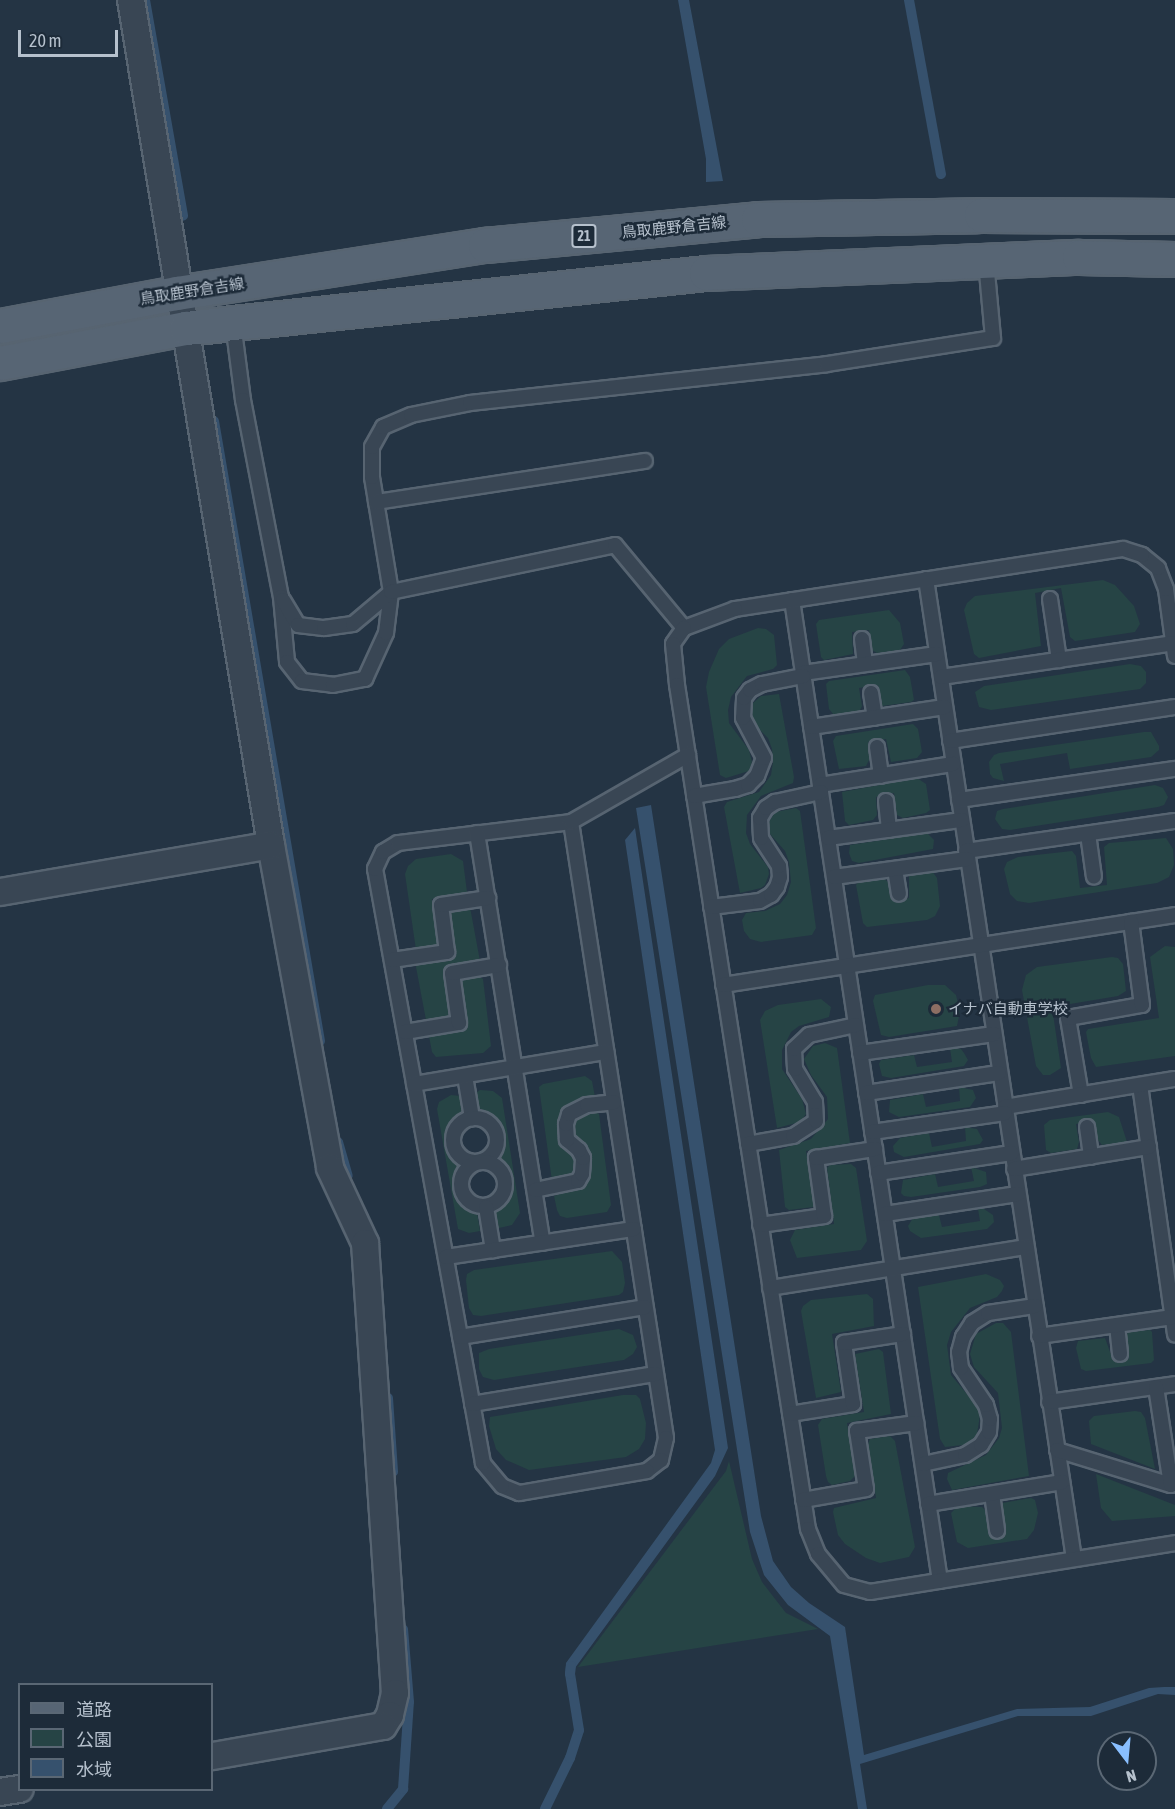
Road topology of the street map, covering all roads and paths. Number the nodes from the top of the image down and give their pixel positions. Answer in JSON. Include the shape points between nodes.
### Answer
{"nodes":[{"id":1,"x":131,"y":0,"type":"edge"},
{"id":2,"x":1175,"y":216,"type":"edge"},
{"id":3,"x":1175,"y":260,"type":"edge"},
{"id":4,"x":986,"y":261,"type":"junction"},
{"id":5,"x":177,"y":292,"type":"junction"},
{"id":6,"x":233,"y":323,"type":"junction"},
{"id":7,"x":0,"y":326,"type":"edge"},
{"id":8,"x":186,"y":328,"type":"junction"},
{"id":9,"x":0,"y":363,"type":"edge"},
{"id":10,"x":645,"y":461,"type":"dead end"},
{"id":11,"x":376,"y":502,"type":"junction"},
{"id":12,"x":926,"y":579,"type":"junction"},
{"id":13,"x":391,"y":592,"type":"junction"},
{"id":14,"x":281,"y":597,"type":"junction"},
{"id":15,"x":1050,"y":599,"type":"dead end"},
{"id":16,"x":792,"y":600,"type":"junction"},
{"id":17,"x":684,"y":628,"type":"junction"},
{"id":18,"x":862,"y":639,"type":"dead end"},
{"id":19,"x":1174,"y":650,"type":"edge"},
{"id":20,"x":937,"y":654,"type":"junction"},
{"id":21,"x":1059,"y":660,"type":"junction"},
{"id":22,"x":865,"y":664,"type":"junction"},
{"id":23,"x":803,"y":675,"type":"junction"},
{"id":24,"x":940,"y":677,"type":"junction"},
{"id":25,"x":871,"y":693,"type":"dead end"},
{"id":26,"x":945,"y":707,"type":"junction"},
{"id":27,"x":1175,"y":707,"type":"edge"},
{"id":28,"x":875,"y":718,"type":"junction"},
{"id":29,"x":811,"y":727,"type":"junction"},
{"id":30,"x":950,"y":741,"type":"junction"},
{"id":31,"x":877,"y":747,"type":"dead end"},
{"id":32,"x":688,"y":754,"type":"junction"},
{"id":33,"x":953,"y":764,"type":"junction"},
{"id":34,"x":1175,"y":769,"type":"edge"},
{"id":35,"x":881,"y":776,"type":"junction"},
{"id":36,"x":820,"y":788,"type":"junction"},
{"id":37,"x":694,"y":796,"type":"junction"},
{"id":38,"x":959,"y":800,"type":"junction"},
{"id":39,"x":886,"y":801,"type":"dead end"},
{"id":40,"x":962,"y":820,"type":"junction"},
{"id":41,"x":571,"y":822,"type":"junction"},
{"id":42,"x":1175,"y":822,"type":"edge"},
{"id":43,"x":889,"y":830,"type":"junction"},
{"id":44,"x":477,"y":833,"type":"junction"},
{"id":45,"x":1088,"y":834,"type":"junction"},
{"id":46,"x":828,"y":838,"type":"junction"},
{"id":47,"x":271,"y":845,"type":"junction"},
{"id":48,"x":967,"y":855,"type":"junction"},
{"id":49,"x":895,"y":869,"type":"junction"},
{"id":50,"x":834,"y":877,"type":"junction"},
{"id":51,"x":1094,"y":877,"type":"dead end"},
{"id":52,"x":0,"y":892,"type":"edge"},
{"id":53,"x":899,"y":894,"type":"dead end"},
{"id":54,"x":488,"y":898,"type":"junction"},
{"id":55,"x":711,"y":907,"type":"junction"},
{"id":56,"x":1175,"y":915,"type":"edge"},
{"id":57,"x":1131,"y":922,"type":"junction"},
{"id":58,"x":980,"y":945,"type":"junction"},
{"id":59,"x":392,"y":960,"type":"junction"},
{"id":60,"x":499,"y":965,"type":"junction"},
{"id":61,"x":847,"y":966,"type":"junction"},
{"id":62,"x":723,"y":985,"type":"junction"},
{"id":63,"x":856,"y":1025,"type":"junction"},
{"id":64,"x":405,"y":1032,"type":"junction"},
{"id":65,"x":994,"y":1034,"type":"junction"},
{"id":66,"x":606,"y":1052,"type":"junction"},
{"id":67,"x":860,"y":1053,"type":"junction"},
{"id":68,"x":516,"y":1067,"type":"junction"},
{"id":69,"x":999,"y":1073,"type":"junction"},
{"id":70,"x":465,"y":1076,"type":"junction"},
{"id":71,"x":1175,"y":1079,"type":"edge"},
{"id":72,"x":414,"y":1084,"type":"junction"},
{"id":73,"x":1140,"y":1085,"type":"junction"},
{"id":74,"x":866,"y":1093,"type":"junction"},
{"id":75,"x":1081,"y":1095,"type":"junction"},
{"id":76,"x":614,"y":1102,"type":"junction"},
{"id":77,"x":1005,"y":1110,"type":"junction"},
{"id":78,"x":472,"y":1118,"type":"junction"},
{"id":79,"x":1087,"y":1127,"type":"dead end"},
{"id":80,"x":872,"y":1132,"type":"junction"},
{"id":81,"x":748,"y":1144,"type":"junction"},
{"id":82,"x":1149,"y":1147,"type":"junction"},
{"id":83,"x":875,"y":1149,"type":"junction"},
{"id":84,"x":1012,"y":1153,"type":"junction"},
{"id":85,"x":1091,"y":1157,"type":"junction"},
{"id":86,"x":479,"y":1162,"type":"junction"},
{"id":87,"x":1014,"y":1169,"type":"junction"},
{"id":88,"x":878,"y":1173,"type":"junction"},
{"id":89,"x":535,"y":1190,"type":"junction"},
{"id":90,"x":1018,"y":1194,"type":"junction"},
{"id":91,"x":486,"y":1207,"type":"junction"},
{"id":92,"x":885,"y":1214,"type":"junction"},
{"id":93,"x":760,"y":1225,"type":"junction"},
{"id":94,"x":634,"y":1229,"type":"junction"},
{"id":95,"x":543,"y":1243,"type":"junction"},
{"id":96,"x":1026,"y":1247,"type":"junction"},
{"id":97,"x":493,"y":1250,"type":"junction"},
{"id":98,"x":446,"y":1257,"type":"junction"},
{"id":99,"x":893,"y":1269,"type":"junction"},
{"id":100,"x":770,"y":1288,"type":"junction"},
{"id":101,"x":645,"y":1306,"type":"junction"},
{"id":102,"x":1035,"y":1306,"type":"junction"},
{"id":103,"x":1173,"y":1317,"type":"junction"},
{"id":104,"x":1117,"y":1325,"type":"junction"},
{"id":105,"x":903,"y":1334,"type":"junction"},
{"id":106,"x":1175,"y":1335,"type":"edge"},
{"id":107,"x":460,"y":1336,"type":"junction"},
{"id":108,"x":1040,"y":1336,"type":"junction"},
{"id":109,"x":1120,"y":1354,"type":"dead end"},
{"id":110,"x":656,"y":1374,"type":"junction"},
{"id":111,"x":1175,"y":1384,"type":"edge"},
{"id":112,"x":1156,"y":1387,"type":"junction"},
{"id":113,"x":1049,"y":1402,"type":"junction"},
{"id":114,"x":472,"y":1404,"type":"junction"},
{"id":115,"x":790,"y":1414,"type":"junction"},
{"id":116,"x":916,"y":1423,"type":"junction"},
{"id":117,"x":1057,"y":1450,"type":"junction"},
{"id":118,"x":922,"y":1464,"type":"junction"},
{"id":119,"x":1062,"y":1482,"type":"junction"},
{"id":120,"x":992,"y":1494,"type":"junction"},
{"id":121,"x":803,"y":1500,"type":"junction"},
{"id":122,"x":928,"y":1504,"type":"junction"},
{"id":123,"x":997,"y":1531,"type":"dead end"},
{"id":124,"x":1175,"y":1543,"type":"edge"},
{"id":125,"x":1074,"y":1559,"type":"junction"},
{"id":126,"x":940,"y":1581,"type":"junction"},
{"id":127,"x":213,"y":1756,"type":"edge"},
{"id":128,"x":18,"y":1789,"type":"edge"},
{"id":129,"x":0,"y":1792,"type":"edge"}],
"edges":[{"from":1,"to":5,"type":"street"},
{"from":2,"to":5,"type":"main road","name":"鳥取鹿野倉吉線","number":"21","via":[[758,219],[485,245]]},
{"from":3,"to":4,"type":"main road","via":[[1079,257]]},
{"from":4,"to":6,"type":"main road","via":[[706,273]]},
{"from":4,"to":11,"type":"lane","via":[[993,338],[827,364],[470,404],[411,415],[383,427],[372,447]]},
{"from":5,"to":7,"type":"main road","name":"鳥取鹿野倉吉線","number":"21"},
{"from":5,"to":8,"type":"street"},
{"from":6,"to":8,"type":"main road"},
{"from":6,"to":14,"type":"lane","via":[[243,400]]},
{"from":8,"to":9,"type":"main road"},
{"from":8,"to":47,"type":"street"},
{"from":10,"to":11,"type":"lane"},
{"from":11,"to":13,"type":"lane"},
{"from":12,"to":16,"type":"lane"},
{"from":12,"to":19,"type":"lane","via":[[1123,549],[1142,555],[1158,568],[1166,588]]},
{"from":12,"to":20,"type":"lane"},
{"from":13,"to":14,"type":"lane","via":[[353,624],[324,628],[298,625]]},
{"from":13,"to":14,"type":"lane","via":[[386,633],[365,680],[333,685],[302,681],[287,662]]},
{"from":13,"to":17,"type":"lane","via":[[615,545]]},
{"from":15,"to":21,"type":"lane"},
{"from":16,"to":17,"type":"lane","via":[[735,609]]},
{"from":16,"to":23,"type":"lane"},
{"from":17,"to":32,"type":"lane","via":[[673,644]]},
{"from":18,"to":22,"type":"lane"},
{"from":19,"to":21,"type":"lane"},
{"from":20,"to":22,"type":"lane"},
{"from":20,"to":24,"type":"lane"},
{"from":21,"to":24,"type":"lane"},
{"from":22,"to":23,"type":"lane"},
{"from":23,"to":29,"type":"lane"},
{"from":23,"to":37,"type":"lane","via":[[762,684],[744,698],[743,718],[764,758],[757,776],[748,785]]},
{"from":24,"to":26,"type":"lane"},
{"from":25,"to":28,"type":"lane"},
{"from":26,"to":28,"type":"lane"},
{"from":26,"to":30,"type":"lane"},
{"from":27,"to":30,"type":"lane"},
{"from":28,"to":29,"type":"lane"},
{"from":29,"to":36,"type":"lane"},
{"from":30,"to":33,"type":"lane"},
{"from":31,"to":35,"type":"lane"},
{"from":32,"to":37,"type":"lane"},
{"from":32,"to":41,"type":"lane"},
{"from":33,"to":35,"type":"lane"},
{"from":33,"to":38,"type":"lane"},
{"from":34,"to":38,"type":"lane"},
{"from":35,"to":36,"type":"lane"},
{"from":36,"to":46,"type":"lane"},
{"from":36,"to":55,"type":"lane","via":[[775,802],[760,818],[760,838],[779,867],[780,877],[771,895],[753,902]]},
{"from":37,"to":55,"type":"lane"},
{"from":38,"to":40,"type":"lane"},
{"from":39,"to":43,"type":"lane"},
{"from":40,"to":43,"type":"lane"},
{"from":40,"to":48,"type":"lane"},
{"from":41,"to":44,"type":"lane"},
{"from":41,"to":66,"type":"lane"},
{"from":42,"to":45,"type":"lane"},
{"from":43,"to":46,"type":"lane"},
{"from":44,"to":54,"type":"lane"},
{"from":44,"to":59,"type":"lane","via":[[398,843],[383,852],[375,869]]},
{"from":45,"to":48,"type":"lane"},
{"from":45,"to":51,"type":"lane"},
{"from":46,"to":50,"type":"lane"},
{"from":47,"to":52,"type":"street"},
{"from":47,"to":127,"type":"street","via":[[330,1168],[365,1243],[395,1693],[390,1716],[383,1726]]},
{"from":48,"to":49,"type":"lane"},
{"from":48,"to":58,"type":"lane"},
{"from":49,"to":50,"type":"lane"},
{"from":49,"to":53,"type":"lane"},
{"from":50,"to":61,"type":"lane"},
{"from":54,"to":59,"type":"lane","via":[[441,905],[447,952]]},
{"from":54,"to":60,"type":"lane"},
{"from":55,"to":62,"type":"lane"},
{"from":56,"to":57,"type":"lane"},
{"from":57,"to":58,"type":"lane"},
{"from":57,"to":75,"type":"lane","via":[[1142,1005],[1068,1018]]},
{"from":58,"to":61,"type":"lane"},
{"from":58,"to":65,"type":"lane"},
{"from":59,"to":64,"type":"lane"},
{"from":60,"to":64,"type":"lane","via":[[452,973],[459,1023]]},
{"from":60,"to":68,"type":"lane"},
{"from":61,"to":62,"type":"lane"},
{"from":61,"to":63,"type":"lane"},
{"from":62,"to":81,"type":"lane"},
{"from":63,"to":67,"type":"lane"},
{"from":63,"to":81,"type":"lane","via":[[809,1035],[794,1049],[795,1069],[815,1102],[816,1121],[793,1136]]},
{"from":64,"to":72,"type":"lane"},
{"from":65,"to":67,"type":"lane"},
{"from":65,"to":69,"type":"lane"},
{"from":66,"to":68,"type":"lane"},
{"from":66,"to":76,"type":"lane"},
{"from":67,"to":74,"type":"lane"},
{"from":68,"to":70,"type":"lane"},
{"from":68,"to":89,"type":"lane"},
{"from":69,"to":74,"type":"lane"},
{"from":69,"to":77,"type":"lane"},
{"from":70,"to":72,"type":"lane"},
{"from":70,"to":78,"type":"lane"},
{"from":71,"to":73,"type":"lane"},
{"from":72,"to":98,"type":"lane"},
{"from":73,"to":75,"type":"lane"},
{"from":73,"to":82,"type":"lane"},
{"from":74,"to":80,"type":"lane"},
{"from":75,"to":77,"type":"lane"},
{"from":76,"to":89,"type":"lane","via":[[577,1108],[569,1114],[567,1140],[583,1158],[578,1181]]},
{"from":76,"to":94,"type":"lane"},
{"from":77,"to":80,"type":"lane"},
{"from":77,"to":84,"type":"lane"},
{"from":78,"to":86,"type":"lane","via":[[491,1125],[497,1139],[492,1154]]},
{"from":78,"to":86,"type":"lane","via":[[458,1125],[453,1144],[460,1156]]},
{"from":79,"to":85,"type":"lane"},
{"from":80,"to":83,"type":"lane"},
{"from":81,"to":93,"type":"lane"},
{"from":82,"to":85,"type":"lane"},
{"from":82,"to":103,"type":"lane"},
{"from":83,"to":88,"type":"lane"},
{"from":83,"to":93,"type":"lane","via":[[816,1158],[824,1216]]},
{"from":84,"to":87,"type":"lane"},
{"from":84,"to":88,"type":"lane"},
{"from":85,"to":87,"type":"lane"},
{"from":86,"to":91,"type":"lane","via":[[466,1170],[460,1184],[465,1199]]},
{"from":86,"to":91,"type":"lane","via":[[492,1164],[505,1179],[500,1199]]},
{"from":87,"to":90,"type":"lane"},
{"from":88,"to":92,"type":"lane"},
{"from":89,"to":95,"type":"lane"},
{"from":90,"to":92,"type":"lane"},
{"from":90,"to":96,"type":"lane"},
{"from":91,"to":97,"type":"lane"},
{"from":92,"to":99,"type":"lane"},
{"from":93,"to":100,"type":"lane"},
{"from":94,"to":95,"type":"lane"},
{"from":94,"to":101,"type":"lane"},
{"from":95,"to":97,"type":"lane"},
{"from":96,"to":99,"type":"lane"},
{"from":96,"to":102,"type":"lane"},
{"from":97,"to":98,"type":"lane"},
{"from":98,"to":107,"type":"lane"},
{"from":99,"to":100,"type":"lane"},
{"from":99,"to":105,"type":"lane"},
{"from":100,"to":115,"type":"lane"},
{"from":101,"to":107,"type":"lane"},
{"from":101,"to":110,"type":"lane"},
{"from":102,"to":108,"type":"lane"},
{"from":102,"to":118,"type":"lane","via":[[988,1313],[972,1323],[959,1352],[962,1368],[986,1405],[989,1432],[981,1445],[964,1455]]},
{"from":103,"to":104,"type":"lane"},
{"from":103,"to":106,"type":"lane"},
{"from":104,"to":108,"type":"lane"},
{"from":104,"to":109,"type":"lane"},
{"from":105,"to":115,"type":"lane","via":[[844,1344],[853,1404]]},
{"from":105,"to":116,"type":"lane"},
{"from":107,"to":114,"type":"lane"},
{"from":108,"to":113,"type":"lane"},
{"from":110,"to":114,"type":"lane"},
{"from":110,"to":114,"type":"lane","via":[[666,1438],[661,1460],[647,1471],[519,1493],[502,1486],[483,1463]]},
{"from":111,"to":112,"type":"lane"},
{"from":112,"to":113,"type":"lane"},
{"from":112,"to":117,"type":"lane","via":[[1171,1485]]},
{"from":113,"to":117,"type":"lane"},
{"from":115,"to":121,"type":"lane"},
{"from":116,"to":118,"type":"lane"},
{"from":116,"to":121,"type":"lane","via":[[857,1431],[866,1489]]},
{"from":117,"to":119,"type":"lane"},
{"from":118,"to":122,"type":"lane"},
{"from":119,"to":120,"type":"lane"},
{"from":119,"to":125,"type":"lane"},
{"from":120,"to":122,"type":"lane"},
{"from":120,"to":123,"type":"lane"},
{"from":121,"to":126,"type":"lane","via":[[818,1554],[844,1585],[870,1592]]},
{"from":122,"to":126,"type":"lane"},
{"from":124,"to":125,"type":"lane"},
{"from":125,"to":126,"type":"lane"},
{"from":128,"to":129,"type":"street"}]}
